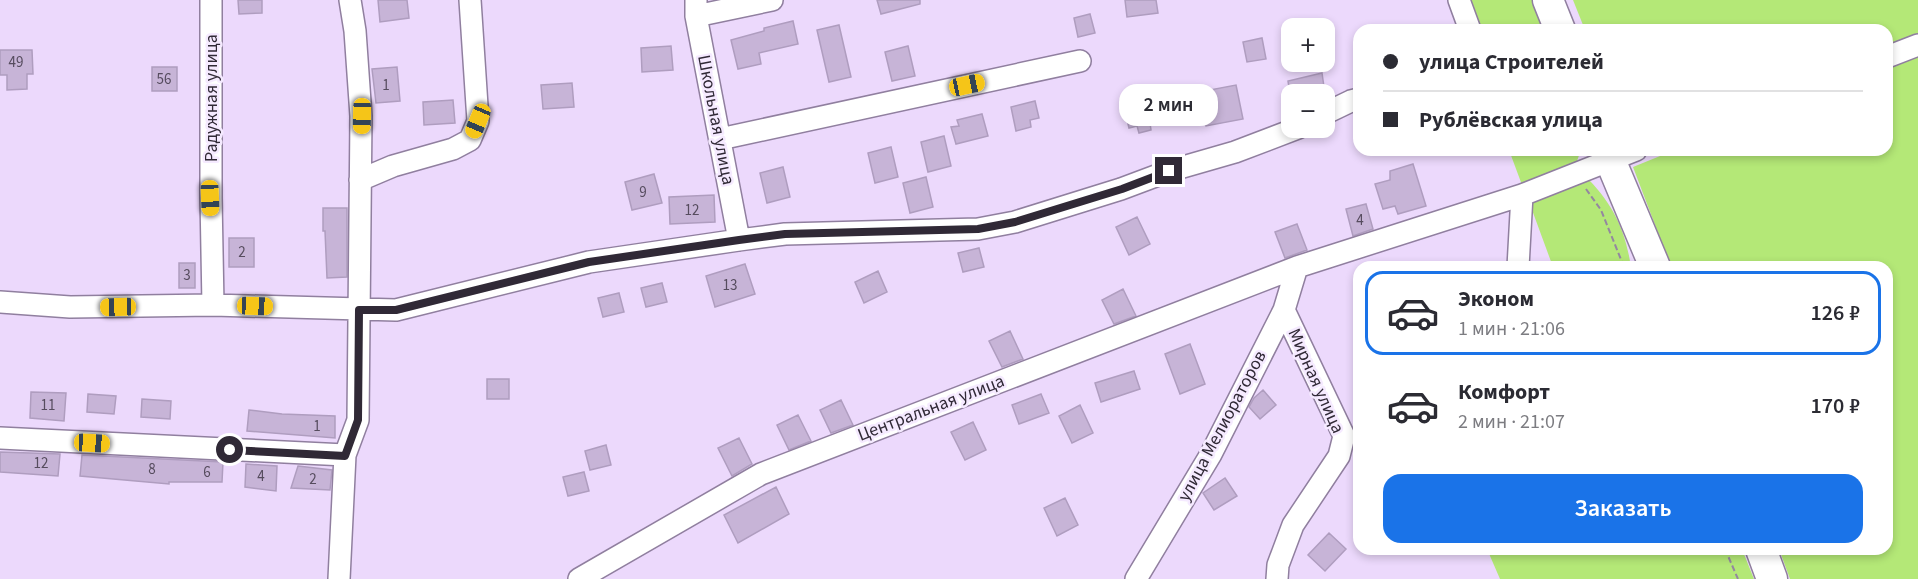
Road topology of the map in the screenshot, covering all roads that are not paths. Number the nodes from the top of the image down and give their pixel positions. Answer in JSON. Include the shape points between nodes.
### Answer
{"nodes":[{"id":1,"x":211,"y":0,"type":"edge"},
{"id":2,"x":351,"y":0,"type":"edge"},
{"id":3,"x":470,"y":0,"type":"edge"},
{"id":4,"x":772,"y":0,"type":"edge"},
{"id":5,"x":1459,"y":0,"type":"edge"},
{"id":6,"x":1548,"y":0,"type":"edge"},
{"id":7,"x":696,"y":8,"type":"edge"},
{"id":8,"x":1468,"y":24,"type":"edge"},
{"id":9,"x":1558,"y":24,"type":"edge"},
{"id":10,"x":1918,"y":45,"type":"edge"},
{"id":11,"x":1893,"y":55,"type":"edge"},
{"id":12,"x":1080,"y":61,"type":"dead end"},
{"id":13,"x":1353,"y":100,"type":"edge"},
{"id":14,"x":1335,"y":108,"type":"edge"},
{"id":15,"x":1281,"y":134,"type":"edge"},
{"id":16,"x":720,"y":140,"type":"junction"},
{"id":17,"x":1611,"y":156,"type":"edge"},
{"id":18,"x":1618,"y":156,"type":"edge"},
{"id":19,"x":360,"y":180,"type":"junction"},
{"id":20,"x":1522,"y":195,"type":"junction"},
{"id":21,"x":739,"y":240,"type":"junction"},
{"id":22,"x":1518,"y":261,"type":"edge"},
{"id":23,"x":1653,"y":261,"type":"edge"},
{"id":24,"x":1297,"y":267,"type":"junction"},
{"id":25,"x":0,"y":302,"type":"edge"},
{"id":26,"x":213,"y":305,"type":"junction"},
{"id":27,"x":359,"y":310,"type":"junction"},
{"id":28,"x":1284,"y":310,"type":"junction"},
{"id":29,"x":0,"y":438,"type":"edge"},
{"id":30,"x":345,"y":456,"type":"junction"},
{"id":31,"x":1763,"y":555,"type":"edge"},
{"id":32,"x":339,"y":579,"type":"edge"},
{"id":33,"x":579,"y":579,"type":"edge"},
{"id":34,"x":1136,"y":579,"type":"edge"},
{"id":35,"x":1277,"y":579,"type":"edge"},
{"id":36,"x":1772,"y":579,"type":"edge"}],
"edges":[{"from":1,"to":26,"type":"street","name":"Радужная улица"},
{"from":2,"to":19,"type":"street","via":[[362,116]]},
{"from":3,"to":19,"type":"street","via":[[478,121],[470,140]]},
{"from":4,"to":7,"type":"street"},
{"from":5,"to":8,"type":"street"},
{"from":6,"to":9,"type":"highway"},
{"from":7,"to":16,"type":"street","name":"Школьная улица"},
{"from":10,"to":11,"type":"street"},
{"from":12,"to":16,"type":"street"},
{"from":13,"to":14,"type":"street"},
{"from":15,"to":21,"type":"street","via":[[1015,222],[978,229],[785,234]]},
{"from":16,"to":21,"type":"street","name":"Школьная улица"},
{"from":17,"to":20,"type":"street","name":"Центральная улица"},
{"from":18,"to":23,"type":"highway"},
{"from":19,"to":27,"type":"street"},
{"from":20,"to":22,"type":"street"},
{"from":20,"to":24,"type":"street","name":"Центральная улица"},
{"from":21,"to":27,"type":"street","via":[[589,262],[396,310]]},
{"from":24,"to":28,"type":"street","name":"улица Мелиораторов"},
{"from":24,"to":33,"type":"street","name":"Центральная улица","via":[[761,474]]},
{"from":25,"to":26,"type":"street","via":[[70,308]]},
{"from":26,"to":27,"type":"street"},
{"from":27,"to":30,"type":"street","via":[[358,420]]},
{"from":28,"to":34,"type":"street","name":"улица Мелиораторов","via":[[1211,453]]},
{"from":28,"to":35,"type":"street","name":"Мирная улица","via":[[1344,436],[1339,456],[1293,525],[1278,565]]},
{"from":29,"to":30,"type":"street"},
{"from":30,"to":32,"type":"street"},
{"from":31,"to":36,"type":"highway"}]}
